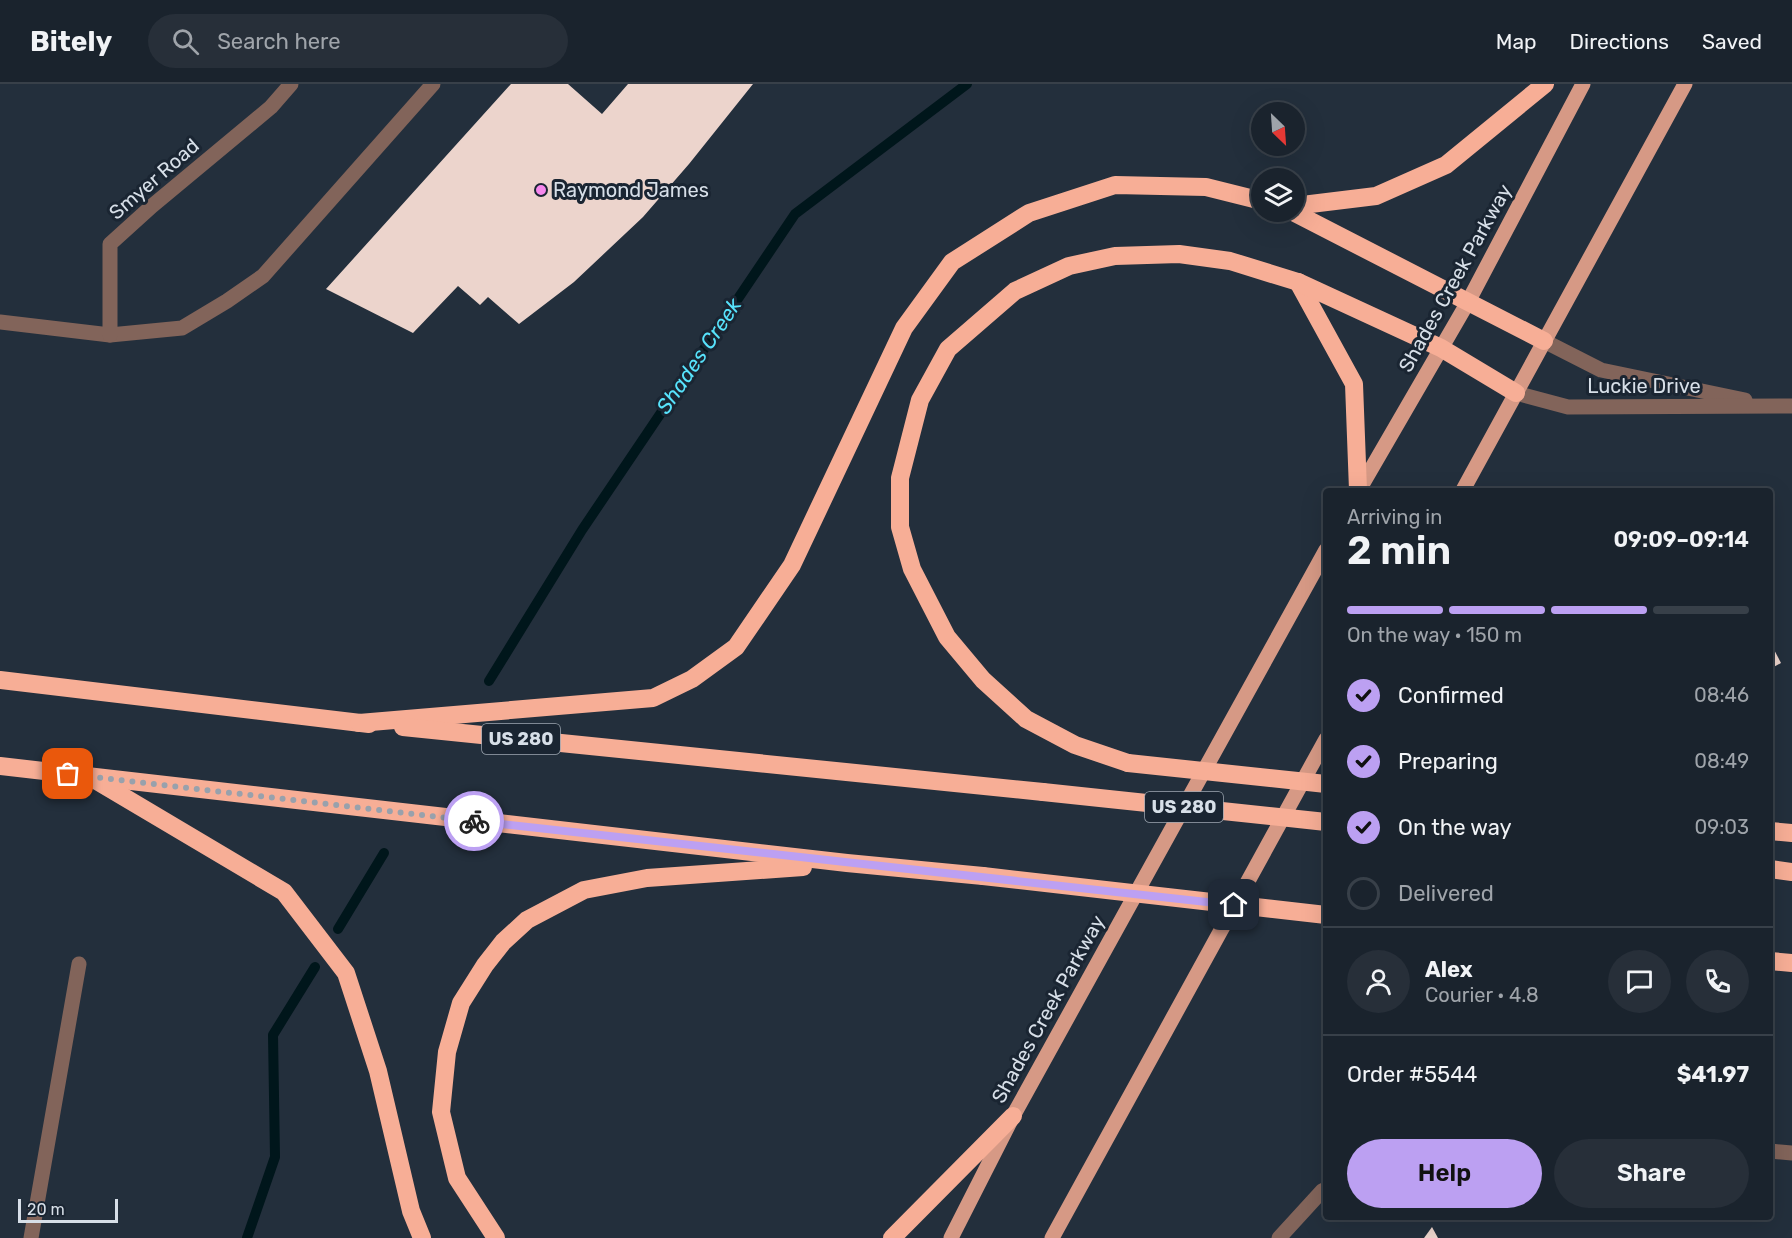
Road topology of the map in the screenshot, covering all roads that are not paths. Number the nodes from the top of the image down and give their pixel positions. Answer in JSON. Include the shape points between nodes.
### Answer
{"nodes":[{"id":1,"x":291,"y":84,"type":"edge"},
{"id":2,"x":433,"y":84,"type":"edge"},
{"id":3,"x":1545,"y":84,"type":"edge"},
{"id":4,"x":1583,"y":84,"type":"edge"},
{"id":5,"x":1685,"y":84,"type":"edge"},
{"id":6,"x":1251,"y":198,"type":"edge"},
{"id":7,"x":1305,"y":205,"type":"edge"},
{"id":8,"x":1305,"y":218,"type":"edge"},
{"id":9,"x":1298,"y":282,"type":"junction"},
{"id":10,"x":1468,"y":302,"type":"junction"},
{"id":11,"x":0,"y":322,"type":"edge"},
{"id":12,"x":110,"y":335,"type":"junction"},
{"id":13,"x":1544,"y":341,"type":"junction"},
{"id":14,"x":1441,"y":348,"type":"junction"},
{"id":15,"x":1516,"y":393,"type":"junction"},
{"id":16,"x":1774,"y":406,"type":"junction"},
{"id":17,"x":1792,"y":406,"type":"edge"},
{"id":18,"x":1358,"y":488,"type":"edge"},
{"id":19,"x":1359,"y":488,"type":"edge"},
{"id":20,"x":1463,"y":488,"type":"edge"},
{"id":21,"x":1323,"y":555,"type":"edge"},
{"id":22,"x":0,"y":680,"type":"edge"},
{"id":23,"x":359,"y":723,"type":"junction"},
{"id":24,"x":1323,"y":744,"type":"edge"},
{"id":25,"x":0,"y":766,"type":"edge"},
{"id":26,"x":91,"y":777,"type":"junction"},
{"id":27,"x":1323,"y":784,"type":"edge"},
{"id":28,"x":1323,"y":822,"type":"edge"},
{"id":29,"x":1773,"y":831,"type":"edge"},
{"id":30,"x":1792,"y":833,"type":"edge"},
{"id":31,"x":847,"y":863,"type":"junction"},
{"id":32,"x":1773,"y":869,"type":"edge"},
{"id":33,"x":1792,"y":872,"type":"edge"},
{"id":34,"x":1323,"y":915,"type":"edge"},
{"id":35,"x":1773,"y":961,"type":"edge"},
{"id":36,"x":1792,"y":963,"type":"edge"},
{"id":37,"x":79,"y":964,"type":"dead end"},
{"id":38,"x":1013,"y":1116,"type":"junction"},
{"id":39,"x":1773,"y":1151,"type":"edge"},
{"id":40,"x":1792,"y":1154,"type":"edge"},
{"id":41,"x":1323,"y":1190,"type":"edge"},
{"id":42,"x":30,"y":1238,"type":"edge"},
{"id":43,"x":422,"y":1238,"type":"edge"},
{"id":44,"x":496,"y":1238,"type":"edge"},
{"id":45,"x":892,"y":1238,"type":"edge"},
{"id":46,"x":951,"y":1238,"type":"edge"},
{"id":47,"x":1053,"y":1238,"type":"edge"},
{"id":48,"x":1279,"y":1238,"type":"edge"}],
"edges":[{"from":1,"to":12,"type":"street","name":"Smyer Road","via":[[271,106],[110,244]]},
{"from":2,"to":12,"type":"street","via":[[263,276],[182,328]]},
{"from":3,"to":7,"type":"highway","via":[[1446,165],[1376,196]]},
{"from":4,"to":10,"type":"main road","name":"Shades Creek Parkway"},
{"from":5,"to":13,"type":"main road"},
{"from":6,"to":23,"type":"highway","via":[[1206,187],[1115,185],[1029,213],[952,262],[904,328],[792,565],[736,646],[692,679],[653,698]]},
{"from":8,"to":10,"type":"highway"},
{"from":9,"to":14,"type":"highway"},
{"from":9,"to":18,"type":"highway","via":[[1354,384]]},
{"from":9,"to":27,"type":"highway","bridge":true,"via":[[1230,261],[1179,254],[1115,256],[1069,266],[1015,291],[948,349],[920,400],[900,478],[900,527],[912,569],[947,637],[983,680],[1026,718],[1075,745],[1128,763]]},
{"from":10,"to":13,"type":"highway"},
{"from":10,"to":14,"type":"main road","name":"Shades Creek Parkway"},
{"from":11,"to":12,"type":"street"},
{"from":13,"to":15,"type":"main road"},
{"from":13,"to":16,"type":"street","name":"Luckie Drive","via":[[1601,370]]},
{"from":14,"to":15,"type":"highway"},
{"from":14,"to":19,"type":"main road","name":"Shades Creek Parkway"},
{"from":15,"to":16,"type":"street","name":"Luckie Drive","via":[[1568,407]]},
{"from":15,"to":20,"type":"main road"},
{"from":16,"to":17,"type":"street","name":"Luckie Drive"},
{"from":21,"to":38,"type":"main road","name":"Shades Creek Parkway"},
{"from":22,"to":23,"type":"highway","number":"US 280"},
{"from":23,"to":28,"type":"highway","number":"US 280","bridge":true},
{"from":24,"to":47,"type":"main road"},
{"from":25,"to":26,"type":"highway"},
{"from":26,"to":31,"type":"highway"},
{"from":26,"to":43,"type":"highway","via":[[284,892],[346,973],[378,1071],[411,1211]]},
{"from":29,"to":30,"type":"highway"},
{"from":31,"to":34,"type":"highway","bridge":true},
{"from":31,"to":44,"type":"highway","via":[[613,883],[584,890],[554,904],[527,920],[503,942],[461,1003],[447,1052],[441,1112],[457,1178]]},
{"from":32,"to":33,"type":"highway"},
{"from":35,"to":36,"type":"highway"},
{"from":37,"to":42,"type":"street"},
{"from":38,"to":45,"type":"highway"},
{"from":38,"to":46,"type":"main road","name":"Shades Creek Parkway"},
{"from":39,"to":40,"type":"street"},
{"from":41,"to":48,"type":"street"}]}
